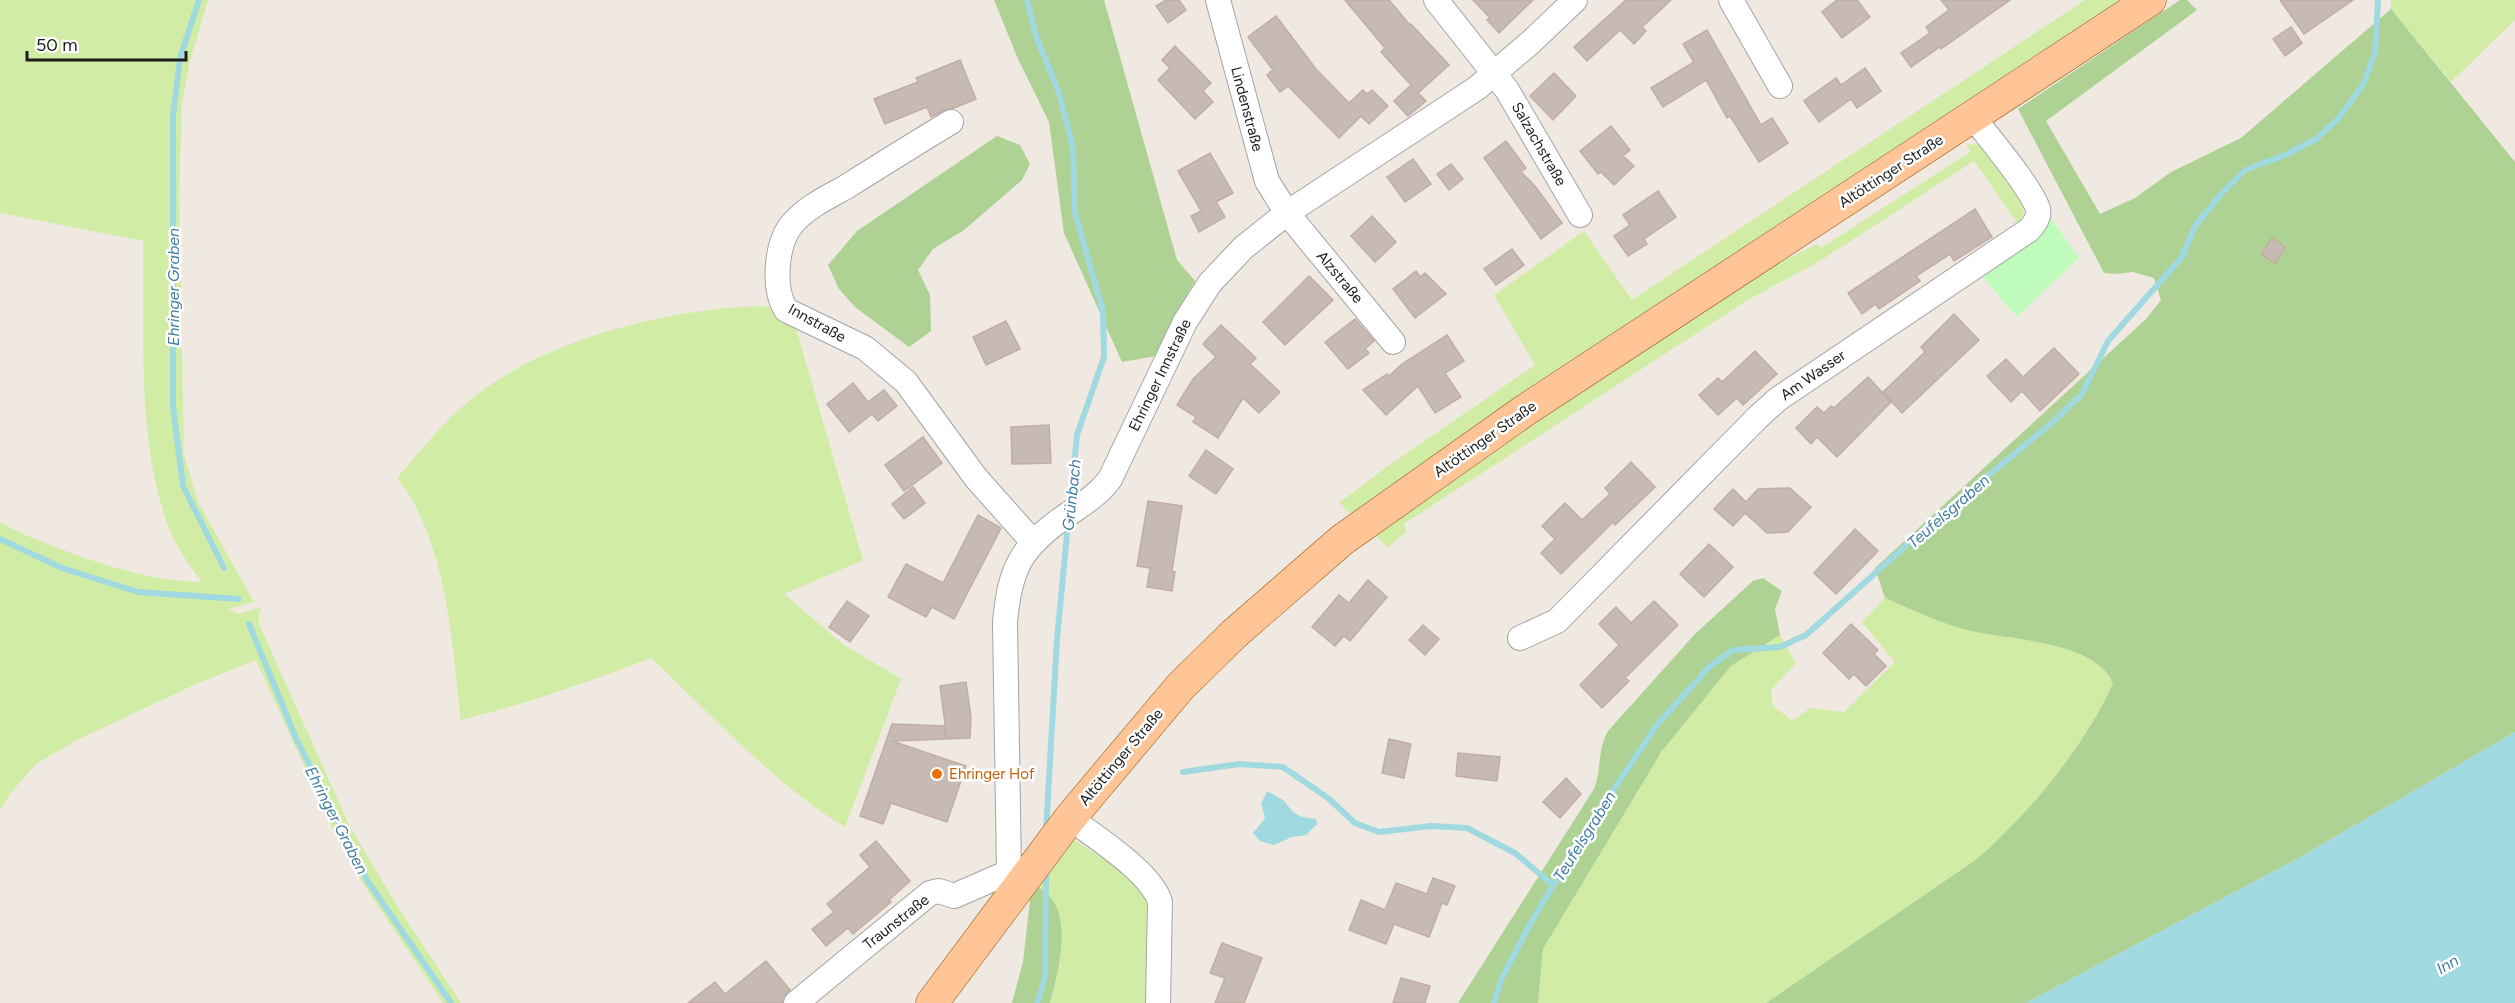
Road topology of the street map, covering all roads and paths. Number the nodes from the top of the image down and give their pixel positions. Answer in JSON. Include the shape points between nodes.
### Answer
{"nodes":[{"id":1,"x":1218,"y":0,"type":"edge"},
{"id":2,"x":1436,"y":0,"type":"edge"},
{"id":3,"x":1575,"y":0,"type":"edge"},
{"id":4,"x":1731,"y":0,"type":"edge"},
{"id":5,"x":2150,"y":0,"type":"edge"},
{"id":6,"x":1495,"y":74,"type":"junction"},
{"id":7,"x":1780,"y":86,"type":"dead end"},
{"id":8,"x":1973,"y":117,"type":"junction"},
{"id":9,"x":951,"y":122,"type":"dead end"},
{"id":10,"x":1287,"y":213,"type":"junction"},
{"id":11,"x":1580,"y":215,"type":"dead end"},
{"id":12,"x":1393,"y":342,"type":"dead end"},
{"id":13,"x":1033,"y":542,"type":"junction"},
{"id":14,"x":1520,"y":638,"type":"dead end"},
{"id":15,"x":1066,"y":824,"type":"junction"},
{"id":16,"x":1019,"y":877,"type":"junction"},
{"id":17,"x":796,"y":1003,"type":"edge"},
{"id":18,"x":932,"y":1003,"type":"edge"},
{"id":19,"x":1158,"y":1003,"type":"edge"}],
"edges":[{"from":1,"to":10,"type":"street","name":"Lindenstraße","via":[[1267,181]]},
{"from":2,"to":6,"type":"street","name":"Salzachstraße"},
{"from":3,"to":6,"type":"street","name":"Ehringer Innstraße"},
{"from":4,"to":7,"type":"street"},
{"from":5,"to":8,"type":"main road","name":"Altöttinger Straße"},
{"from":6,"to":10,"type":"street","name":"Ehringer Innstraße"},
{"from":6,"to":11,"type":"street","name":"Salzachstraße"},
{"from":8,"to":14,"type":"street","name":"Am Wasser","via":[[2038,210],[2029,230],[1778,399],[1557,621]]},
{"from":8,"to":15,"type":"main road","name":"Altöttinger Straße","via":[[1524,411],[1341,540],[1233,634],[1180,687]]},
{"from":9,"to":13,"type":"street","name":"Innstraße","via":[[792,224],[784,237],[779,291],[786,310],[865,348],[906,382],[976,477]]},
{"from":10,"to":12,"type":"street","name":"Alzstraße"},
{"from":10,"to":13,"type":"street","name":"Ehringer Innstraße","via":[[1243,248],[1210,283],[1185,322],[1105,485]]},
{"from":13,"to":16,"type":"street","name":"Ehringer Innstraße","via":[[1012,574],[1005,622]]},
{"from":15,"to":16,"type":"main road","name":"Altöttinger Straße"},
{"from":15,"to":19,"type":"street","via":[[1145,876],[1158,893]]},
{"from":16,"to":17,"type":"street","name":"Traunstraße","via":[[954,896],[939,891],[930,893]]},
{"from":16,"to":18,"type":"main road","name":"Altöttinger Straße"}]}
